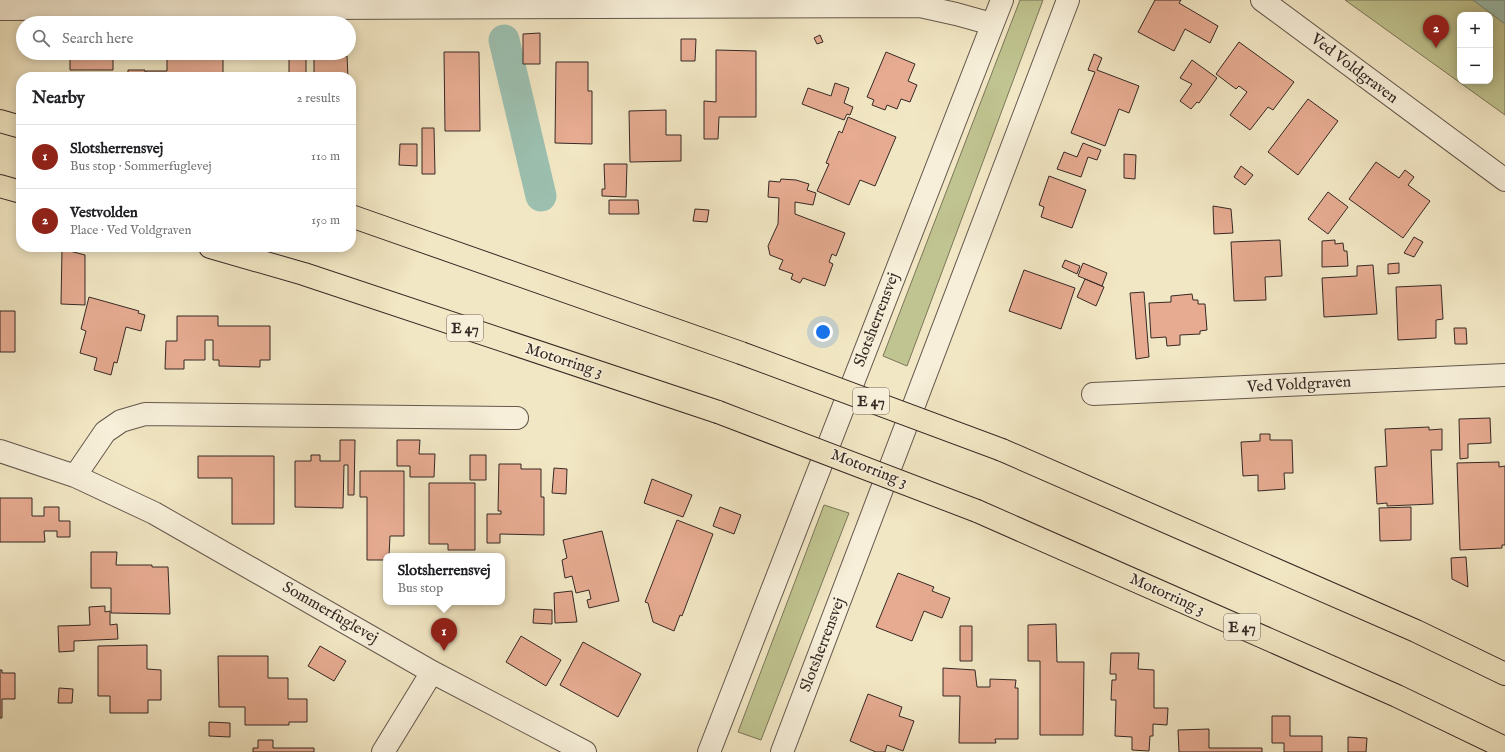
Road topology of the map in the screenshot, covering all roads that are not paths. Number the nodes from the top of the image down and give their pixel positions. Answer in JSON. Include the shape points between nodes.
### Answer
{"nodes":[{"id":1,"x":1002,"y":0,"type":"edge"},
{"id":2,"x":1068,"y":0,"type":"edge"},
{"id":3,"x":1262,"y":0,"type":"edge"},
{"id":4,"x":0,"y":9,"type":"edge"},
{"id":5,"x":992,"y":24,"type":"junction"},
{"id":6,"x":0,"y":121,"type":"edge"},
{"id":7,"x":16,"y":126,"type":"edge"},
{"id":8,"x":1505,"y":180,"type":"edge"},
{"id":9,"x":0,"y":186,"type":"edge"},
{"id":10,"x":16,"y":191,"type":"edge"},
{"id":11,"x":356,"y":218,"type":"edge"},
{"id":12,"x":227,"y":252,"type":"edge"},
{"id":13,"x":1505,"y":375,"type":"edge"},
{"id":14,"x":1093,"y":394,"type":"dead end"},
{"id":15,"x":517,"y":418,"type":"dead end"},
{"id":16,"x":0,"y":451,"type":"edge"},
{"id":17,"x":75,"y":476,"type":"junction"},
{"id":18,"x":432,"y":672,"type":"junction"},
{"id":19,"x":1505,"y":674,"type":"edge"},
{"id":20,"x":1505,"y":748,"type":"edge"},
{"id":21,"x":383,"y":752,"type":"edge"},
{"id":22,"x":585,"y":752,"type":"edge"},
{"id":23,"x":709,"y":752,"type":"edge"},
{"id":24,"x":782,"y":752,"type":"edge"}],
"edges":[{"from":1,"to":5,"type":"street","name":"Slotsherrensvej"},
{"from":2,"to":24,"type":"street","name":"Slotsherrensvej"},
{"from":3,"to":8,"type":"street","name":"Ved Voldgraven"},
{"from":4,"to":5,"type":"street","via":[[920,6]]},
{"from":5,"to":23,"type":"street","name":"Slotsherrensvej"},
{"from":6,"to":7,"type":"highway"},
{"from":9,"to":10,"type":"highway"},
{"from":11,"to":19,"type":"highway","number":"E 47","bridge":true,"via":[[741,353],[1002,450],[1416,631]]},
{"from":12,"to":20,"type":"highway","name":"Motorring 3","number":"E 47","bridge":true,"via":[[304,274],[718,412],[977,511],[1397,696]]},
{"from":13,"to":14,"type":"street","name":"Ved Voldgraven"},
{"from":15,"to":17,"type":"street","via":[[145,414],[120,421],[105,432]]},
{"from":16,"to":17,"type":"street","name":"Sommerfuglevej"},
{"from":17,"to":18,"type":"street","name":"Sommerfuglevej","via":[[154,513]]},
{"from":18,"to":21,"type":"street"},
{"from":18,"to":22,"type":"street","name":"Sommerfuglevej"}]}
